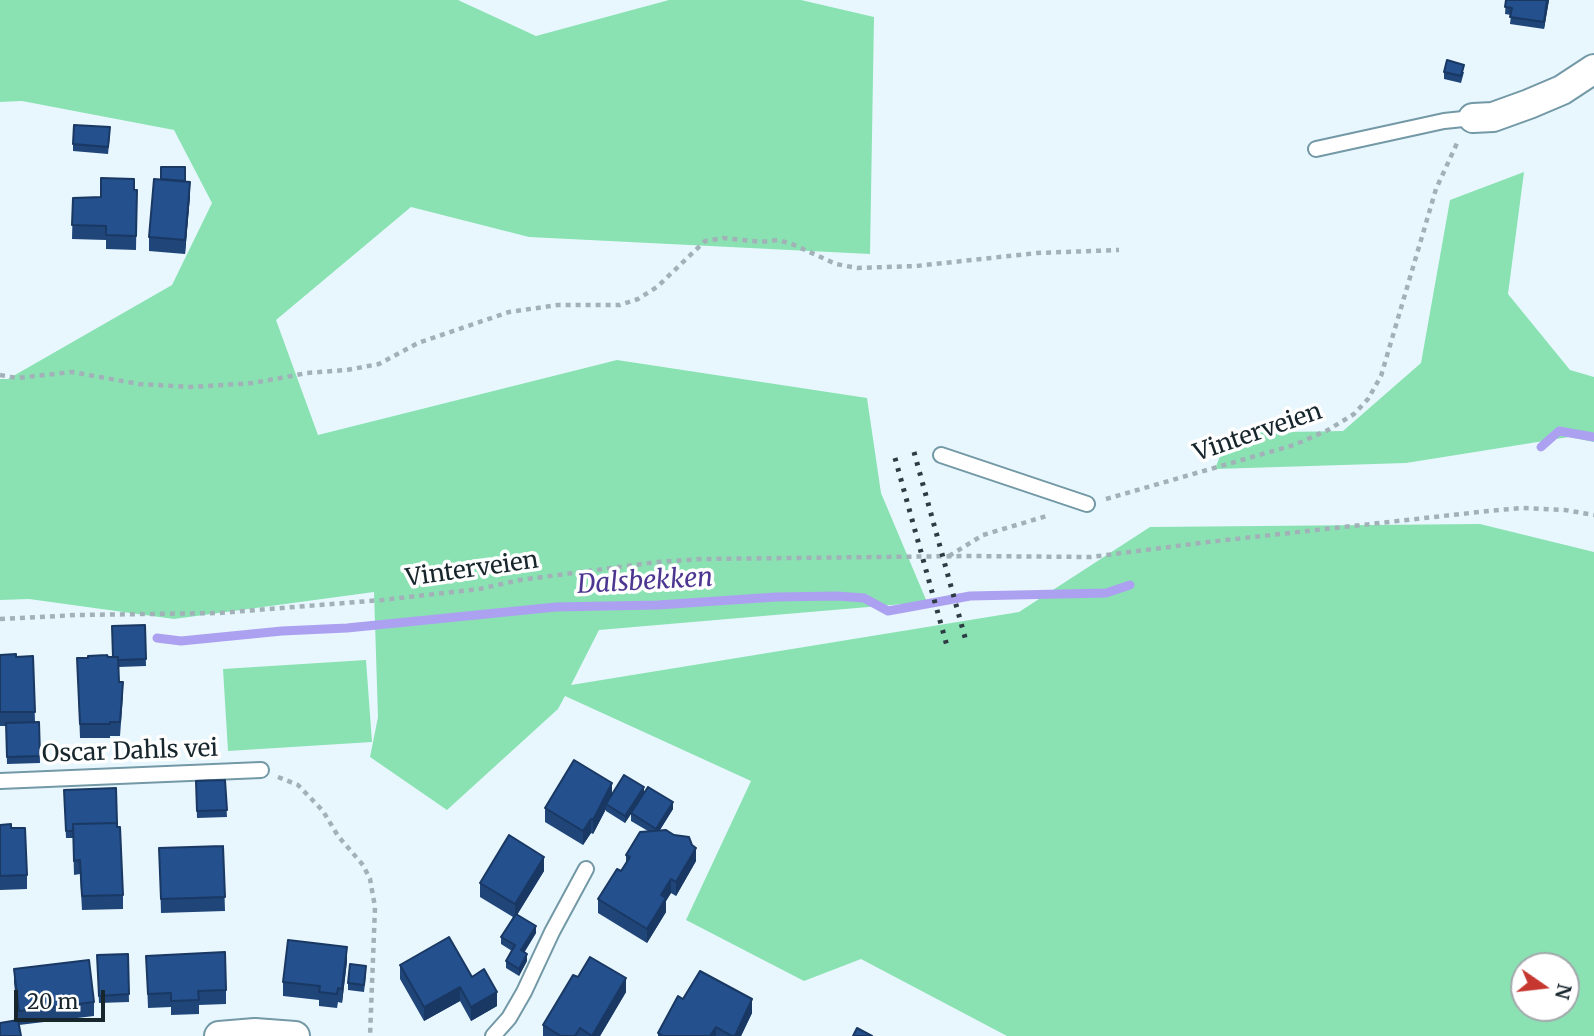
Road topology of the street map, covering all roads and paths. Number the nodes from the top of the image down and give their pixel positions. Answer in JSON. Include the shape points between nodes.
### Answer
{"nodes":[{"id":1,"x":1594,"y":69,"type":"edge"},
{"id":2,"x":1473,"y":118,"type":"junction"},
{"id":3,"x":1316,"y":149,"type":"dead end"},
{"id":4,"x":1119,"y":250,"type":"dead end"},
{"id":5,"x":0,"y":375,"type":"edge"},
{"id":6,"x":941,"y":455,"type":"dead end"},
{"id":7,"x":1087,"y":504,"type":"junction"},
{"id":8,"x":1594,"y":515,"type":"edge"},
{"id":9,"x":948,"y":556,"type":"junction"},
{"id":10,"x":0,"y":619,"type":"edge"},
{"id":11,"x":261,"y":770,"type":"joint"},
{"id":12,"x":0,"y":781,"type":"edge"},
{"id":13,"x":586,"y":869,"type":"dead end"},
{"id":14,"x":219,"y":1036,"type":"edge"},
{"id":15,"x":295,"y":1036,"type":"edge"},
{"id":16,"x":370,"y":1036,"type":"edge"},
{"id":17,"x":493,"y":1036,"type":"edge"}],
"edges":[{"from":1,"to":2,"type":"street","via":[[1562,90],[1493,117]]},
{"from":2,"to":3,"type":"lane"},
{"from":2,"to":7,"type":"path","name":"Vinterveien","via":[[1436,189],[1381,376],[1354,414],[1294,445]]},
{"from":4,"to":5,"type":"path","via":[[857,268],[778,240],[723,238],[705,241],[638,299],[620,305],[558,305],[509,312],[418,343],[379,364],[253,383],[191,387],[139,384],[72,372],[17,378]]},
{"from":6,"to":7,"type":"lane"},
{"from":7,"to":9,"type":"path","name":"Vinterveien","via":[[984,535]]},
{"from":8,"to":9,"type":"path","name":"Vinterveien","via":[[1521,508],[1091,557]]},
{"from":9,"to":10,"type":"path","name":"Vinterveien","via":[[701,559],[382,600],[219,613]]},
{"from":11,"to":12,"type":"lane","name":"Oscar Dahls vei"},
{"from":11,"to":16,"type":"path","via":[[308,794],[370,878],[375,907]]},
{"from":13,"to":17,"type":"lane","via":[[524,992]]},
{"from":14,"to":15,"type":"street"}]}
